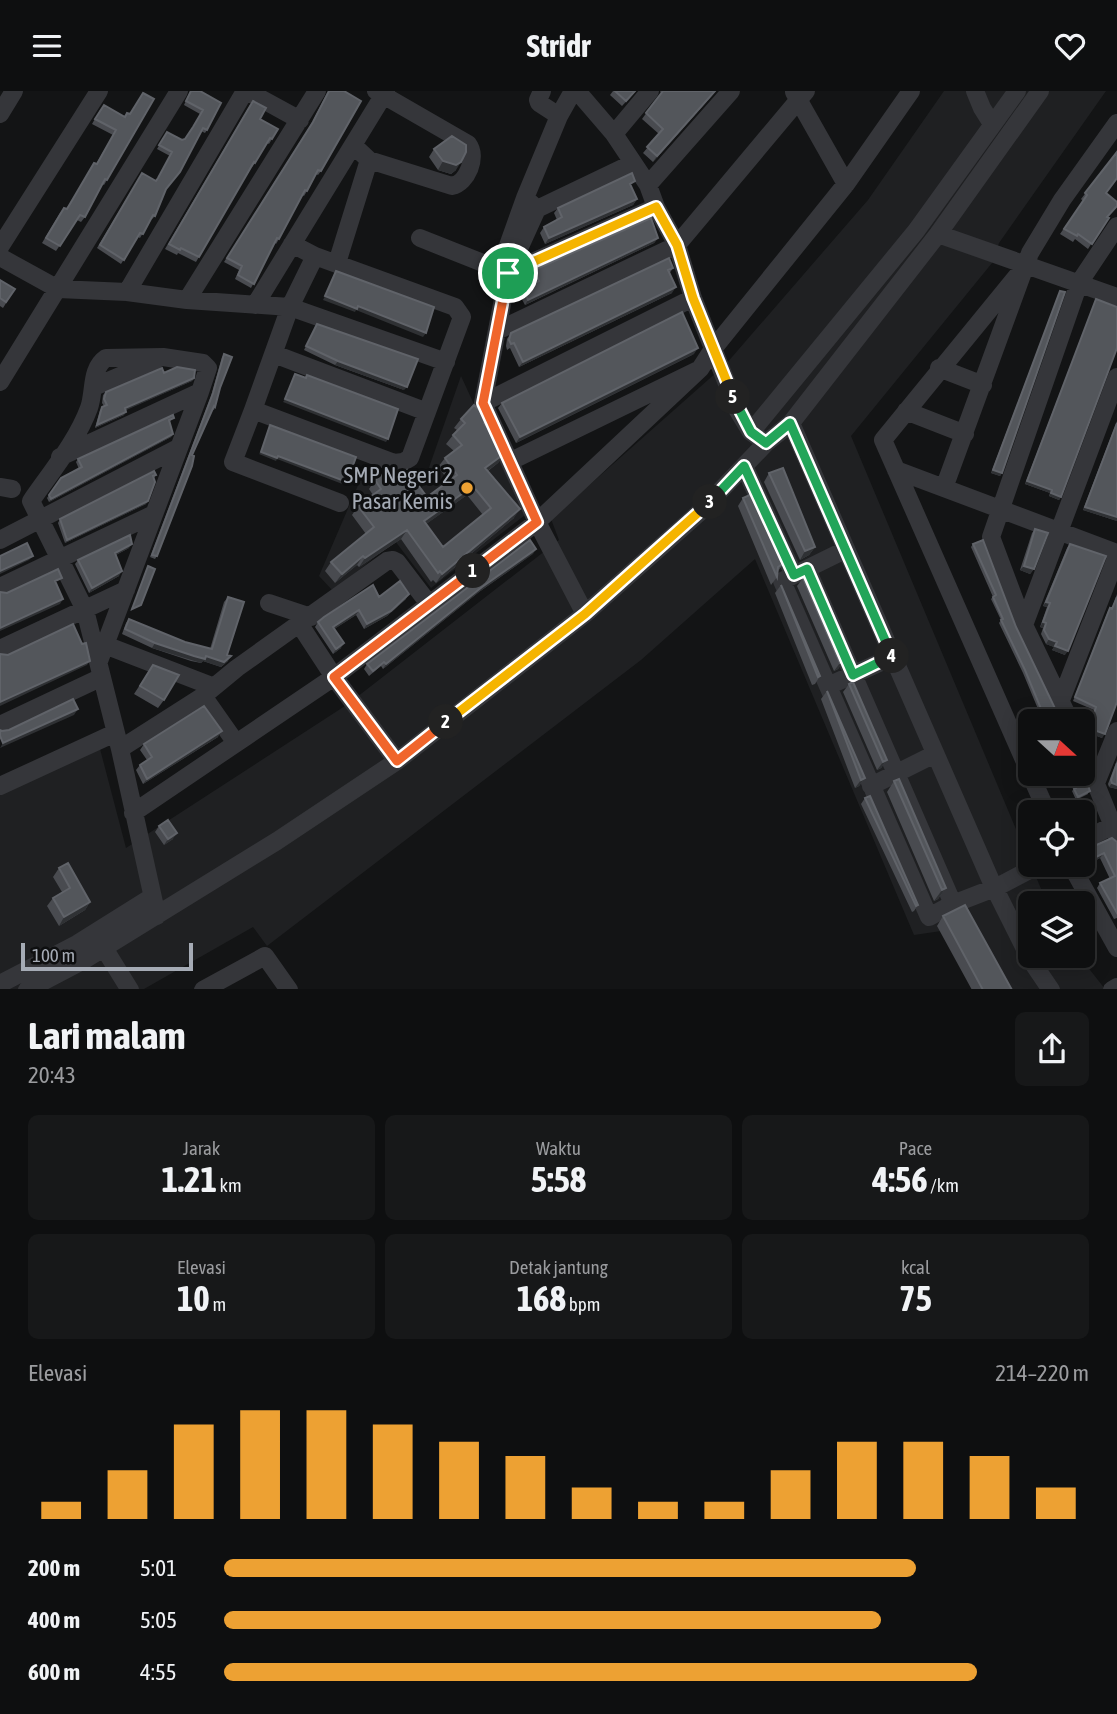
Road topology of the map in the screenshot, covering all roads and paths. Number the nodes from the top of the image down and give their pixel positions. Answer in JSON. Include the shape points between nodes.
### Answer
{"nodes":[{"id":1,"x":14,"y":91,"type":"edge"},
{"id":2,"x":179,"y":91,"type":"edge"},
{"id":3,"x":246,"y":91,"type":"edge"},
{"id":4,"x":317,"y":91,"type":"edge"},
{"id":5,"x":542,"y":91,"type":"edge"},
{"id":6,"x":575,"y":91,"type":"edge"},
{"id":7,"x":650,"y":91,"type":"edge"},
{"id":8,"x":731,"y":91,"type":"edge"},
{"id":9,"x":911,"y":91,"type":"edge"},
{"id":10,"x":975,"y":91,"type":"edge"},
{"id":11,"x":1017,"y":91,"type":"edge"},
{"id":12,"x":1040,"y":91,"type":"edge"},
{"id":13,"x":382,"y":92,"type":"edge"},
{"id":14,"x":92,"y":94,"type":"edge"},
{"id":15,"x":799,"y":94,"type":"edge"},
{"id":16,"x":0,"y":114,"type":"edge"},
{"id":17,"x":559,"y":115,"type":"junction"},
{"id":18,"x":300,"y":120,"type":"junction"},
{"id":19,"x":1117,"y":123,"type":"edge"},
{"id":20,"x":992,"y":124,"type":"junction"},
{"id":21,"x":614,"y":134,"type":"junction"},
{"id":22,"x":353,"y":145,"type":"junction"},
{"id":23,"x":369,"y":160,"type":"junction"},
{"id":24,"x":633,"y":163,"type":"junction"},
{"id":25,"x":846,"y":184,"type":"junction"},
{"id":26,"x":648,"y":185,"type":"junction"},
{"id":27,"x":531,"y":203,"type":"junction"},
{"id":28,"x":656,"y":207,"type":"junction"},
{"id":29,"x":1117,"y":226,"type":"edge"},
{"id":30,"x":916,"y":231,"type":"junction"},
{"id":31,"x":936,"y":237,"type":"junction"},
{"id":32,"x":420,"y":238,"type":"dead end"},
{"id":33,"x":292,"y":244,"type":"junction"},
{"id":34,"x":677,"y":245,"type":"junction"},
{"id":35,"x":0,"y":247,"type":"edge"},
{"id":36,"x":315,"y":256,"type":"junction"},
{"id":37,"x":0,"y":257,"type":"edge"},
{"id":38,"x":337,"y":263,"type":"junction"},
{"id":39,"x":1026,"y":265,"type":"junction"},
{"id":40,"x":504,"y":272,"type":"junction"},
{"id":41,"x":1079,"y":283,"type":"junction"},
{"id":42,"x":58,"y":289,"type":"junction"},
{"id":43,"x":127,"y":292,"type":"junction"},
{"id":44,"x":1117,"y":297,"type":"edge"},
{"id":45,"x":693,"y":298,"type":"junction"},
{"id":46,"x":187,"y":300,"type":"junction"},
{"id":47,"x":255,"y":305,"type":"junction"},
{"id":48,"x":290,"y":307,"type":"junction"},
{"id":49,"x":497,"y":331,"type":"junction"},
{"id":50,"x":713,"y":349,"type":"junction"},
{"id":51,"x":274,"y":354,"type":"junction"},
{"id":52,"x":446,"y":362,"type":"junction"},
{"id":53,"x":939,"y":368,"type":"junction"},
{"id":54,"x":700,"y":369,"type":"junction"},
{"id":55,"x":1117,"y":377,"type":"edge"},
{"id":56,"x":0,"y":381,"type":"edge"},
{"id":57,"x":983,"y":385,"type":"junction"},
{"id":58,"x":200,"y":392,"type":"junction"},
{"id":59,"x":483,"y":403,"type":"junction"},
{"id":60,"x":253,"y":410,"type":"junction"},
{"id":61,"x":906,"y":411,"type":"junction"},
{"id":62,"x":427,"y":412,"type":"junction"},
{"id":63,"x":790,"y":423,"type":"junction"},
{"id":64,"x":751,"y":432,"type":"junction"},
{"id":65,"x":965,"y":434,"type":"junction"},
{"id":66,"x":766,"y":443,"type":"junction"},
{"id":67,"x":178,"y":448,"type":"junction"},
{"id":68,"x":61,"y":457,"type":"junction"},
{"id":69,"x":511,"y":461,"type":"junction"},
{"id":70,"x":744,"y":466,"type":"junction"},
{"id":71,"x":896,"y":470,"type":"junction"},
{"id":72,"x":944,"y":488,"type":"junction"},
{"id":73,"x":340,"y":503,"type":"dead end"},
{"id":74,"x":1000,"y":508,"type":"junction"},
{"id":75,"x":154,"y":514,"type":"junction"},
{"id":76,"x":38,"y":519,"type":"junction"},
{"id":77,"x":537,"y":522,"type":"junction"},
{"id":78,"x":1060,"y":531,"type":"junction"},
{"id":79,"x":0,"y":540,"type":"edge"},
{"id":80,"x":845,"y":550,"type":"junction"},
{"id":81,"x":1117,"y":554,"type":"edge"},
{"id":82,"x":61,"y":559,"type":"junction"},
{"id":83,"x":800,"y":572,"type":"junction"},
{"id":84,"x":0,"y":587,"type":"edge"},
{"id":85,"x":126,"y":590,"type":"junction"},
{"id":86,"x":269,"y":603,"type":"dead end"},
{"id":87,"x":429,"y":604,"type":"junction"},
{"id":88,"x":85,"y":610,"type":"junction"},
{"id":89,"x":585,"y":614,"type":"junction"},
{"id":90,"x":306,"y":621,"type":"junction"},
{"id":91,"x":1024,"y":625,"type":"junction"},
{"id":92,"x":0,"y":649,"type":"edge"},
{"id":93,"x":892,"y":657,"type":"junction"},
{"id":94,"x":102,"y":661,"type":"junction"},
{"id":95,"x":853,"y":675,"type":"junction"},
{"id":96,"x":334,"y":677,"type":"junction"},
{"id":97,"x":828,"y":686,"type":"junction"},
{"id":98,"x":209,"y":692,"type":"junction"},
{"id":99,"x":1061,"y":700,"type":"junction"},
{"id":100,"x":1065,"y":709,"type":"edge"},
{"id":101,"x":0,"y":725,"type":"edge"},
{"id":102,"x":1117,"y":731,"type":"edge"},
{"id":103,"x":118,"y":741,"type":"junction"},
{"id":104,"x":236,"y":743,"type":"junction"},
{"id":105,"x":935,"y":754,"type":"junction"},
{"id":106,"x":397,"y":761,"type":"junction"},
{"id":107,"x":897,"y":774,"type":"junction"},
{"id":108,"x":1096,"y":783,"type":"joint"},
{"id":109,"x":0,"y":786,"type":"edge"},
{"id":110,"x":871,"y":786,"type":"junction"},
{"id":111,"x":1042,"y":800,"type":"edge"},
{"id":112,"x":133,"y":813,"type":"junction"},
{"id":113,"x":1115,"y":828,"type":"edge"},
{"id":114,"x":1095,"y":836,"type":"edge"},
{"id":115,"x":1018,"y":876,"type":"edge"},
{"id":116,"x":1078,"y":877,"type":"edge"},
{"id":117,"x":997,"y":887,"type":"junction"},
{"id":118,"x":152,"y":897,"type":"junction"},
{"id":119,"x":953,"y":904,"type":"junction"},
{"id":120,"x":157,"y":916,"type":"junction"},
{"id":121,"x":104,"y":948,"type":"junction"},
{"id":122,"x":1117,"y":948,"type":"edge"},
{"id":123,"x":80,"y":952,"type":"junction"},
{"id":124,"x":0,"y":984,"type":"edge"},
{"id":125,"x":1117,"y":987,"type":"edge"},
{"id":126,"x":27,"y":989,"type":"edge"},
{"id":127,"x":130,"y":989,"type":"edge"},
{"id":128,"x":203,"y":989,"type":"edge"},
{"id":129,"x":289,"y":989,"type":"edge"},
{"id":130,"x":1051,"y":989,"type":"edge"},
{"id":131,"x":1112,"y":989,"type":"edge"}],
"edges":[{"from":1,"to":16,"type":"street"},
{"from":2,"to":42,"type":"street"},
{"from":3,"to":18,"type":"street"},
{"from":3,"to":43,"type":"street"},
{"from":4,"to":18,"type":"street"},
{"from":5,"to":17,"type":"street","via":[[539,103]]},
{"from":6,"to":17,"type":"street"},
{"from":6,"to":21,"type":"street"},
{"from":7,"to":21,"type":"street"},
{"from":8,"to":26,"type":"street"},
{"from":9,"to":25,"type":"street"},
{"from":10,"to":20,"type":"street"},
{"from":11,"to":20,"type":"street"},
{"from":12,"to":31,"type":"street"},
{"from":13,"to":22,"type":"street"},
{"from":13,"to":23,"type":"street","via":[[468,144],[473,158],[462,181],[452,186]]},
{"from":14,"to":35,"type":"street"},
{"from":15,"to":25,"type":"street"},
{"from":15,"to":34,"type":"street"},
{"from":17,"to":27,"type":"street"},
{"from":18,"to":46,"type":"street"},
{"from":19,"to":39,"type":"street","via":[[1062,200]]},
{"from":20,"to":30,"type":"street"},
{"from":21,"to":24,"type":"street"},
{"from":22,"to":23,"type":"street"},
{"from":22,"to":33,"type":"street"},
{"from":23,"to":38,"type":"street"},
{"from":24,"to":26,"type":"street"},
{"from":24,"to":27,"type":"street"},
{"from":25,"to":50,"type":"street"},
{"from":26,"to":28,"type":"street"},
{"from":27,"to":40,"type":"street"},
{"from":28,"to":34,"type":"street"},
{"from":28,"to":40,"type":"street"},
{"from":29,"to":41,"type":"street"},
{"from":30,"to":31,"type":"street"},
{"from":30,"to":64,"type":"street"},
{"from":31,"to":39,"type":"street"},
{"from":31,"to":63,"type":"street"},
{"from":32,"to":40,"type":"street"},
{"from":33,"to":36,"type":"street"},
{"from":33,"to":47,"type":"street"},
{"from":34,"to":45,"type":"street"},
{"from":34,"to":49,"type":"street"},
{"from":36,"to":38,"type":"street"},
{"from":36,"to":48,"type":"street"},
{"from":37,"to":42,"type":"street"},
{"from":38,"to":52,"type":"street","via":[[458,310],[461,324]]},
{"from":39,"to":41,"type":"street"},
{"from":39,"to":53,"type":"street"},
{"from":39,"to":57,"type":"street"},
{"from":40,"to":49,"type":"street"},
{"from":41,"to":44,"type":"street"},
{"from":41,"to":74,"type":"street"},
{"from":42,"to":43,"type":"street"},
{"from":42,"to":56,"type":"street"},
{"from":43,"to":46,"type":"street"},
{"from":45,"to":50,"type":"street"},
{"from":45,"to":59,"type":"street"},
{"from":46,"to":47,"type":"street"},
{"from":47,"to":48,"type":"street"},
{"from":48,"to":51,"type":"street"},
{"from":48,"to":52,"type":"street"},
{"from":49,"to":59,"type":"street"},
{"from":50,"to":54,"type":"street"},
{"from":50,"to":64,"type":"street"},
{"from":51,"to":60,"type":"street"},
{"from":51,"to":62,"type":"street"},
{"from":52,"to":62,"type":"street"},
{"from":53,"to":57,"type":"street"},
{"from":53,"to":61,"type":"street"},
{"from":54,"to":69,"type":"street"},
{"from":54,"to":77,"type":"street"},
{"from":55,"to":78,"type":"street"},
{"from":57,"to":65,"type":"street"},
{"from":58,"to":67,"type":"street"},
{"from":58,"to":68,"type":"street"},
{"from":58,"to":68,"type":"street","via":[[207,366],[163,357],[106,358],[95,370],[83,423]]},
{"from":59,"to":69,"type":"street"},
{"from":60,"to":62,"type":"street","via":[[394,463],[410,458]]},
{"from":60,"to":73,"type":"street","via":[[233,463]]},
{"from":61,"to":65,"type":"street"},
{"from":61,"to":71,"type":"street","via":[[883,440]]},
{"from":63,"to":66,"type":"street"},
{"from":63,"to":80,"type":"street"},
{"from":64,"to":66,"type":"street"},
{"from":65,"to":72,"type":"street"},
{"from":66,"to":70,"type":"street"},
{"from":67,"to":75,"type":"street"},
{"from":67,"to":76,"type":"street"},
{"from":68,"to":76,"type":"street","via":[[31,501]]},
{"from":69,"to":77,"type":"street"},
{"from":70,"to":83,"type":"street"},
{"from":70,"to":89,"type":"street","via":[[701,511]]},
{"from":71,"to":72,"type":"street"},
{"from":71,"to":111,"type":"street"},
{"from":72,"to":74,"type":"street"},
{"from":74,"to":78,"type":"street"},
{"from":74,"to":91,"type":"street","via":[[991,537]]},
{"from":75,"to":82,"type":"street"},
{"from":75,"to":85,"type":"street"},
{"from":76,"to":79,"type":"street"},
{"from":76,"to":82,"type":"street"},
{"from":77,"to":87,"type":"street"},
{"from":77,"to":89,"type":"street"},
{"from":78,"to":81,"type":"street"},
{"from":78,"to":91,"type":"street"},
{"from":80,"to":83,"type":"street"},
{"from":80,"to":93,"type":"street"},
{"from":81,"to":99,"type":"street"},
{"from":82,"to":84,"type":"street"},
{"from":82,"to":88,"type":"street"},
{"from":83,"to":95,"type":"street"},
{"from":83,"to":97,"type":"street","via":[[782,581]]},
{"from":85,"to":88,"type":"street"},
{"from":85,"to":94,"type":"street"},
{"from":86,"to":90,"type":"street"},
{"from":87,"to":90,"type":"street","via":[[393,560]]},
{"from":87,"to":96,"type":"street"},
{"from":88,"to":92,"type":"street"},
{"from":88,"to":94,"type":"street"},
{"from":89,"to":106,"type":"street"},
{"from":90,"to":96,"type":"street"},
{"from":90,"to":98,"type":"street"},
{"from":91,"to":99,"type":"street"},
{"from":93,"to":95,"type":"street"},
{"from":93,"to":105,"type":"street"},
{"from":94,"to":98,"type":"street"},
{"from":94,"to":101,"type":"street"},
{"from":94,"to":103,"type":"street"},
{"from":95,"to":97,"type":"street"},
{"from":95,"to":107,"type":"street"},
{"from":96,"to":104,"type":"street"},
{"from":96,"to":106,"type":"street"},
{"from":97,"to":110,"type":"street"},
{"from":98,"to":103,"type":"street"},
{"from":98,"to":104,"type":"street"},
{"from":99,"to":100,"type":"street"},
{"from":102,"to":108,"type":"street"},
{"from":103,"to":109,"type":"street"},
{"from":103,"to":112,"type":"street"},
{"from":104,"to":112,"type":"street"},
{"from":105,"to":107,"type":"street"},
{"from":105,"to":117,"type":"street"},
{"from":106,"to":120,"type":"street"},
{"from":107,"to":110,"type":"street"},
{"from":107,"to":119,"type":"street"},
{"from":108,"to":113,"type":"street"},
{"from":110,"to":119,"type":"street","via":[[929,917]]},
{"from":112,"to":118,"type":"street"},
{"from":113,"to":114,"type":"street"},
{"from":115,"to":117,"type":"street"},
{"from":116,"to":122,"type":"street"},
{"from":117,"to":119,"type":"street"},
{"from":117,"to":130,"type":"street","via":[[1030,959]]},
{"from":118,"to":120,"type":"street"},
{"from":118,"to":123,"type":"street"},
{"from":120,"to":121,"type":"street"},
{"from":121,"to":123,"type":"street"},
{"from":121,"to":127,"type":"street"},
{"from":123,"to":124,"type":"street"},
{"from":123,"to":126,"type":"street"},
{"from":125,"to":131,"type":"street"},
{"from":128,"to":129,"type":"street","via":[[265,956]]}]}
